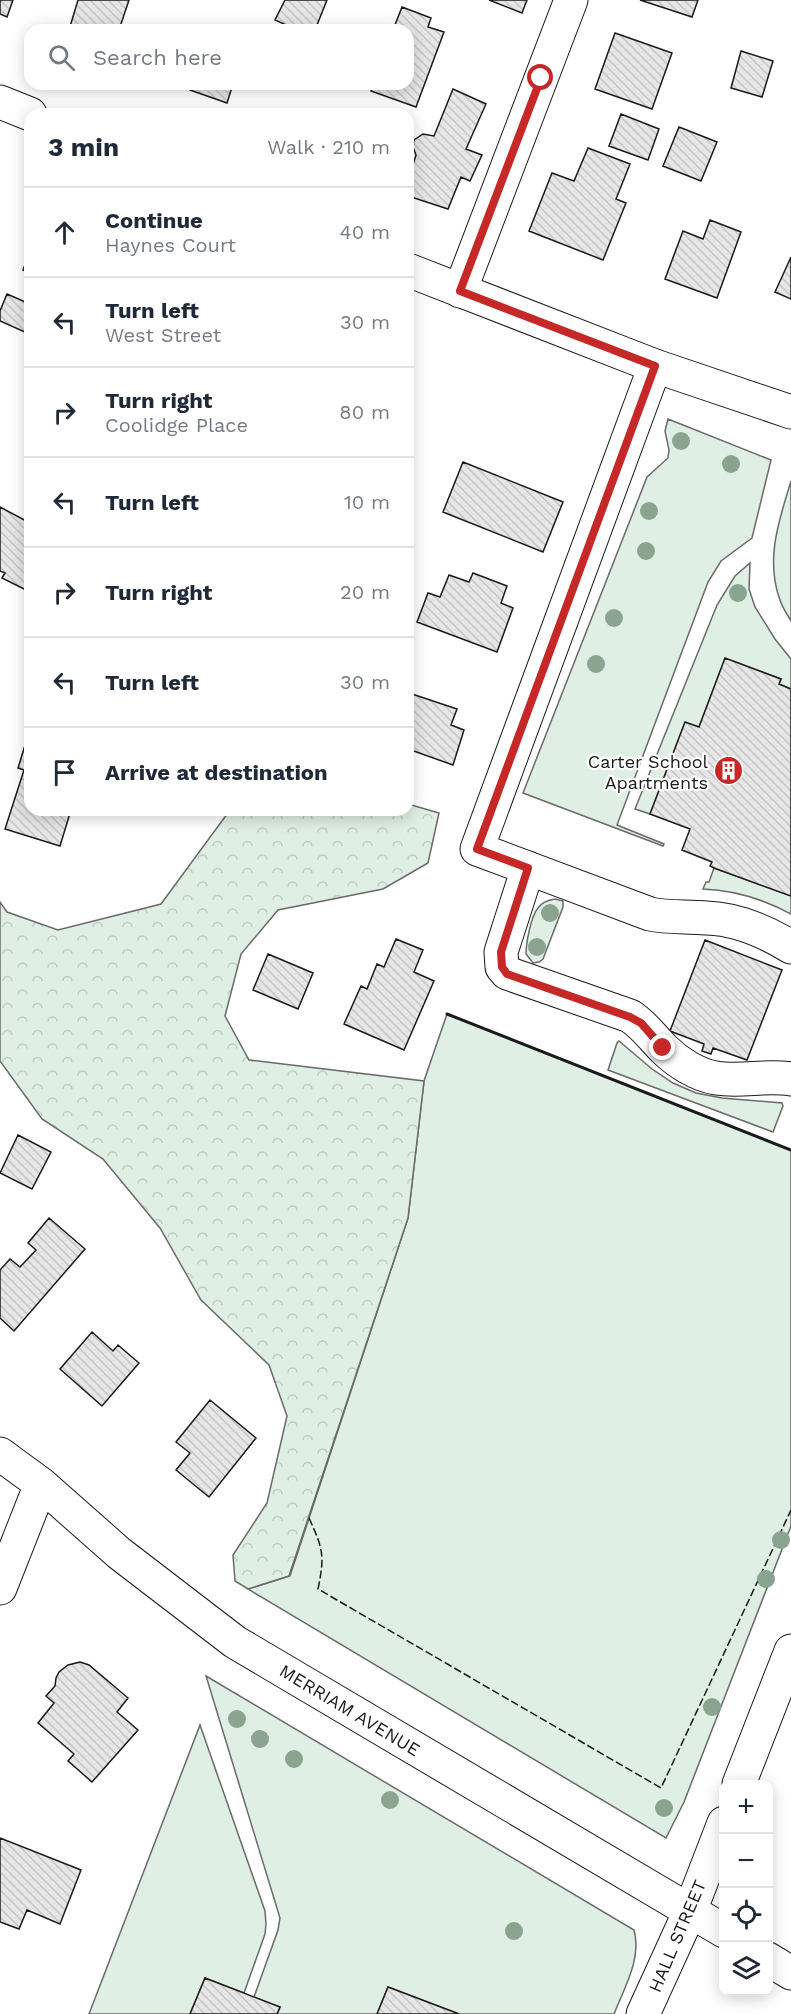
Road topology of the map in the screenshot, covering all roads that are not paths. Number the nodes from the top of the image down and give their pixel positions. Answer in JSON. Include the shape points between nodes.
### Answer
{"nodes":[{"id":1,"x":571,"y":0,"type":"edge"},
{"id":2,"x":0,"y":102,"type":"edge"},
{"id":3,"x":24,"y":112,"type":"edge"},
{"id":4,"x":414,"y":272,"type":"edge"},
{"id":5,"x":460,"y":291,"type":"junction"},
{"id":6,"x":655,"y":366,"type":"junction"},
{"id":7,"x":791,"y":412,"type":"edge"},
{"id":8,"x":528,"y":868,"type":"junction"},
{"id":9,"x":791,"y":947,"type":"edge"},
{"id":10,"x":791,"y":1079,"type":"edge"},
{"id":11,"x":0,"y":1454,"type":"edge"},
{"id":12,"x":41,"y":1484,"type":"junction"},
{"id":13,"x":0,"y":1588,"type":"edge"},
{"id":14,"x":791,"y":1651,"type":"edge"},
{"id":15,"x":741,"y":1780,"type":"edge"},
{"id":16,"x":719,"y":1834,"type":"edge"},
{"id":17,"x":690,"y":1911,"type":"junction"},
{"id":18,"x":719,"y":1929,"type":"edge"},
{"id":19,"x":773,"y":1962,"type":"edge"},
{"id":20,"x":791,"y":1973,"type":"edge"},
{"id":21,"x":643,"y":2014,"type":"edge"}],
"edges":[{"from":1,"to":5,"type":"street"},
{"from":2,"to":3,"type":"street"},
{"from":4,"to":5,"type":"street"},
{"from":5,"to":6,"type":"street"},
{"from":6,"to":7,"type":"street"},
{"from":6,"to":8,"type":"street","via":[[477,849]]},
{"from":8,"to":9,"type":"street","via":[[650,914],[732,921]]},
{"from":8,"to":10,"type":"street","via":[[501,952],[507,974],[630,1017],[641,1023],[673,1057],[703,1074],[716,1078]]},
{"from":11,"to":12,"type":"street","name":"MERRIAM AVENUE"},
{"from":12,"to":13,"type":"street"},
{"from":12,"to":17,"type":"street","name":"MERRIAM AVENUE","via":[[118,1552],[235,1642]]},
{"from":14,"to":15,"type":"street"},
{"from":16,"to":17,"type":"street","name":"HALL STREET"},
{"from":17,"to":18,"type":"street","name":"MERRIAM AVENUE"},
{"from":17,"to":21,"type":"street","name":"HALL STREET"},
{"from":19,"to":20,"type":"street"}]}
